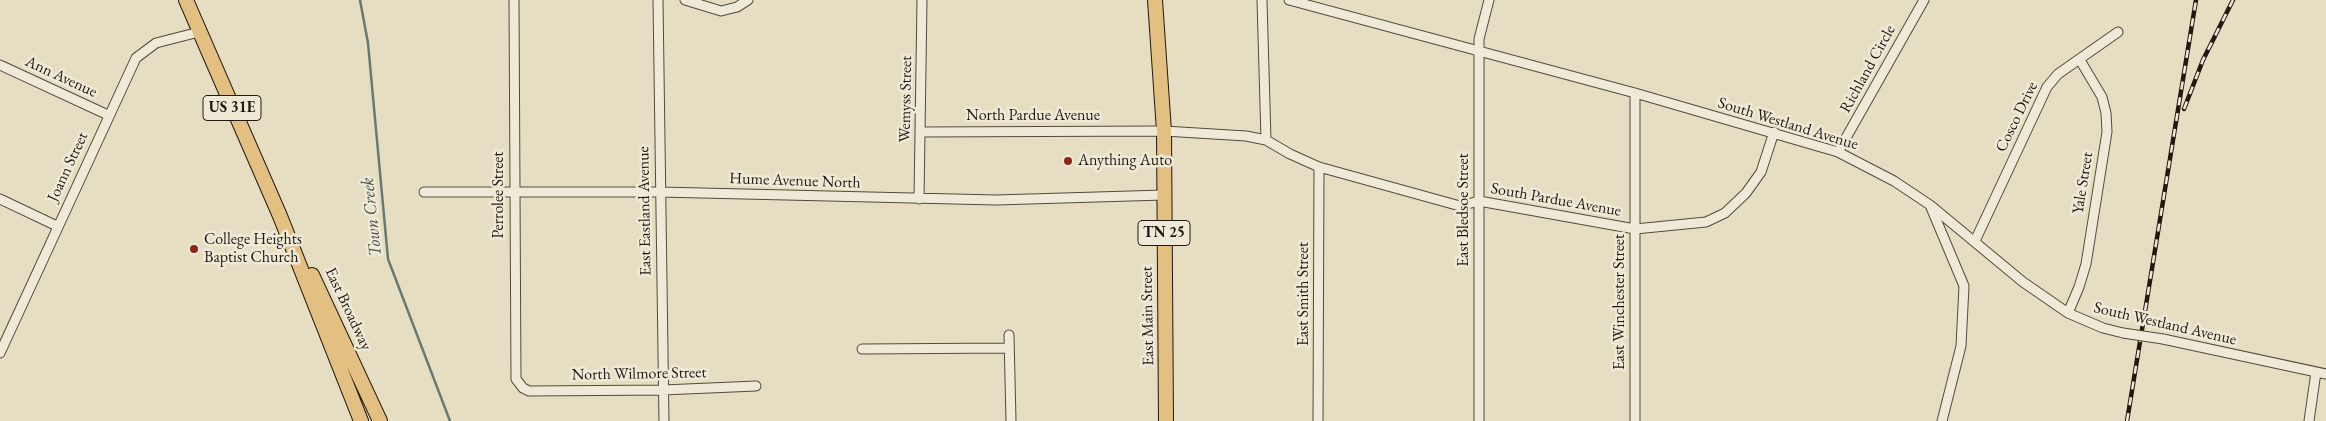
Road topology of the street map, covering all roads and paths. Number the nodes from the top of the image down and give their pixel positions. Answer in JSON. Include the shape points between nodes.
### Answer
{"nodes":[{"id":1,"x":186,"y":0,"type":"edge"},
{"id":2,"x":514,"y":0,"type":"edge"},
{"id":3,"x":658,"y":0,"type":"edge"},
{"id":4,"x":685,"y":0,"type":"edge"},
{"id":5,"x":748,"y":0,"type":"edge"},
{"id":6,"x":922,"y":0,"type":"edge"},
{"id":7,"x":1155,"y":0,"type":"edge"},
{"id":8,"x":1262,"y":0,"type":"edge"},
{"id":9,"x":1289,"y":0,"type":"edge"},
{"id":10,"x":1489,"y":0,"type":"edge"},
{"id":11,"x":1924,"y":0,"type":"edge"},
{"id":12,"x":199,"y":32,"type":"junction"},
{"id":13,"x":2118,"y":32,"type":"dead end"},
{"id":14,"x":1479,"y":53,"type":"junction"},
{"id":15,"x":2080,"y":60,"type":"junction"},
{"id":16,"x":0,"y":65,"type":"edge"},
{"id":17,"x":1635,"y":94,"type":"junction"},
{"id":18,"x":108,"y":115,"type":"junction"},
{"id":19,"x":1146,"y":131,"type":"joint"},
{"id":20,"x":1164,"y":131,"type":"junction"},
{"id":21,"x":921,"y":132,"type":"junction"},
{"id":22,"x":1774,"y":132,"type":"junction"},
{"id":23,"x":1266,"y":140,"type":"junction"},
{"id":24,"x":1838,"y":152,"type":"junction"},
{"id":25,"x":1319,"y":166,"type":"junction"},
{"id":26,"x":514,"y":191,"type":"junction"},
{"id":27,"x":424,"y":192,"type":"dead end"},
{"id":28,"x":660,"y":192,"type":"junction"},
{"id":29,"x":1164,"y":195,"type":"junction"},
{"id":30,"x":0,"y":199,"type":"edge"},
{"id":31,"x":920,"y":199,"type":"junction"},
{"id":32,"x":1479,"y":201,"type":"junction"},
{"id":33,"x":1930,"y":205,"type":"junction"},
{"id":34,"x":57,"y":226,"type":"junction"},
{"id":35,"x":1635,"y":229,"type":"junction"},
{"id":36,"x":292,"y":238,"type":"junction"},
{"id":37,"x":1975,"y":241,"type":"junction"},
{"id":38,"x":2068,"y":313,"type":"junction"},
{"id":39,"x":1009,"y":335,"type":"dead end"},
{"id":40,"x":1009,"y":348,"type":"junction"},
{"id":41,"x":862,"y":349,"type":"dead end"},
{"id":42,"x":0,"y":353,"type":"edge"},
{"id":43,"x":2321,"y":373,"type":"edge"},
{"id":44,"x":756,"y":386,"type":"dead end"},
{"id":45,"x":523,"y":388,"type":"joint"},
{"id":46,"x":663,"y":390,"type":"junction"},
{"id":47,"x":361,"y":421,"type":"edge"},
{"id":48,"x":380,"y":421,"type":"edge"},
{"id":49,"x":664,"y":421,"type":"edge"},
{"id":50,"x":1011,"y":421,"type":"edge"},
{"id":51,"x":1166,"y":421,"type":"edge"},
{"id":52,"x":1318,"y":421,"type":"edge"},
{"id":53,"x":1479,"y":421,"type":"edge"},
{"id":54,"x":1635,"y":421,"type":"edge"},
{"id":55,"x":1942,"y":421,"type":"edge"},
{"id":56,"x":2309,"y":421,"type":"edge"}],
"edges":[{"from":1,"to":12,"type":"main road","name":"East Broadway","number":"US 31E"},
{"from":2,"to":26,"type":"street","name":"Perrolee Street"},
{"from":3,"to":28,"type":"street","name":"East Eastland Avenue"},
{"from":4,"to":5,"type":"street","via":[[721,11]]},
{"from":6,"to":21,"type":"street","name":"Wemyss Street"},
{"from":7,"to":20,"type":"main road","name":"East Main Street","number":"TN 25"},
{"from":8,"to":23,"type":"street"},
{"from":9,"to":14,"type":"street","name":"South Westland Avenue"},
{"from":10,"to":14,"type":"street","name":"East Bledsoe Street","via":[[1479,39]]},
{"from":11,"to":24,"type":"street","name":"Richland Circle"},
{"from":12,"to":18,"type":"street","name":"Joann Street","via":[[156,44],[136,58]]},
{"from":12,"to":36,"type":"main road","name":"East Broadway","number":"US 31E"},
{"from":13,"to":15,"type":"street","name":"Cosco Drive"},
{"from":14,"to":17,"type":"street","name":"South Westland Avenue"},
{"from":14,"to":32,"type":"street","name":"East Bledsoe Street"},
{"from":15,"to":37,"type":"street","name":"Cosco Drive","via":[[2058,74],[2047,87]]},
{"from":15,"to":38,"type":"street","name":"Yale Street","via":[[2102,97],[2107,132],[2086,264]]},
{"from":16,"to":18,"type":"street","name":"Ann Avenue"},
{"from":17,"to":22,"type":"street","name":"South Westland Avenue"},
{"from":17,"to":35,"type":"street","name":"East Winchester Street"},
{"from":18,"to":34,"type":"street","name":"Joann Street"},
{"from":19,"to":20,"type":"street","name":"South Pardue Avenue"},
{"from":19,"to":21,"type":"street","name":"North Pardue Avenue"},
{"from":20,"to":23,"type":"street","name":"South Pardue Avenue"},
{"from":20,"to":29,"type":"main road","name":"East Main Street","number":"TN 25"},
{"from":21,"to":31,"type":"street","name":"Wemyss Street"},
{"from":22,"to":24,"type":"street","name":"South Westland Avenue"},
{"from":22,"to":35,"type":"street","name":"South Pardue Avenue","via":[[1761,172],[1746,193],[1725,213],[1706,222]]},
{"from":23,"to":25,"type":"street","name":"South Pardue Avenue"},
{"from":24,"to":33,"type":"street","name":"South Westland Avenue","via":[[1894,180]]},
{"from":25,"to":32,"type":"street","name":"South Pardue Avenue","via":[[1460,206]]},
{"from":25,"to":52,"type":"street","name":"East Smith Street"},
{"from":26,"to":27,"type":"street","name":"Hume Avenue North"},
{"from":26,"to":28,"type":"street","name":"Hume Avenue North"},
{"from":26,"to":45,"type":"street","name":"Perrolee Street","via":[[516,379]]},
{"from":28,"to":31,"type":"street","name":"Hume Avenue North"},
{"from":28,"to":46,"type":"street","name":"East Eastland Avenue"},
{"from":29,"to":31,"type":"street","name":"Hume Avenue North","via":[[1081,199]]},
{"from":29,"to":51,"type":"main road","name":"East Main Street","number":"TN 25"},
{"from":30,"to":34,"type":"street"},
{"from":32,"to":35,"type":"street","name":"South Pardue Avenue"},
{"from":32,"to":53,"type":"street","name":"East Bledsoe Street"},
{"from":33,"to":37,"type":"street","name":"South Westland Avenue"},
{"from":33,"to":55,"type":"street","via":[[1964,286],[1960,346]]},
{"from":34,"to":42,"type":"street","name":"Joann Street"},
{"from":35,"to":54,"type":"street","name":"East Winchester Street"},
{"from":36,"to":47,"type":"main road","name":"East Broadway","number":"US 31E"},
{"from":36,"to":48,"type":"main road","name":"East Broadway","number":"US 31E"},
{"from":37,"to":38,"type":"street","name":"South Westland Avenue","via":[[2023,282]]},
{"from":38,"to":43,"type":"street","name":"South Westland Avenue","bridge":true,"via":[[2123,333]]},
{"from":39,"to":40,"type":"street"},
{"from":40,"to":41,"type":"street"},
{"from":40,"to":50,"type":"street"},
{"from":43,"to":56,"type":"street"},
{"from":44,"to":46,"type":"street","name":"North Wilmore Street"},
{"from":45,"to":46,"type":"street","name":"North Wilmore Street","via":[[529,391]]},
{"from":46,"to":49,"type":"street","name":"East Eastland Avenue"}]}
